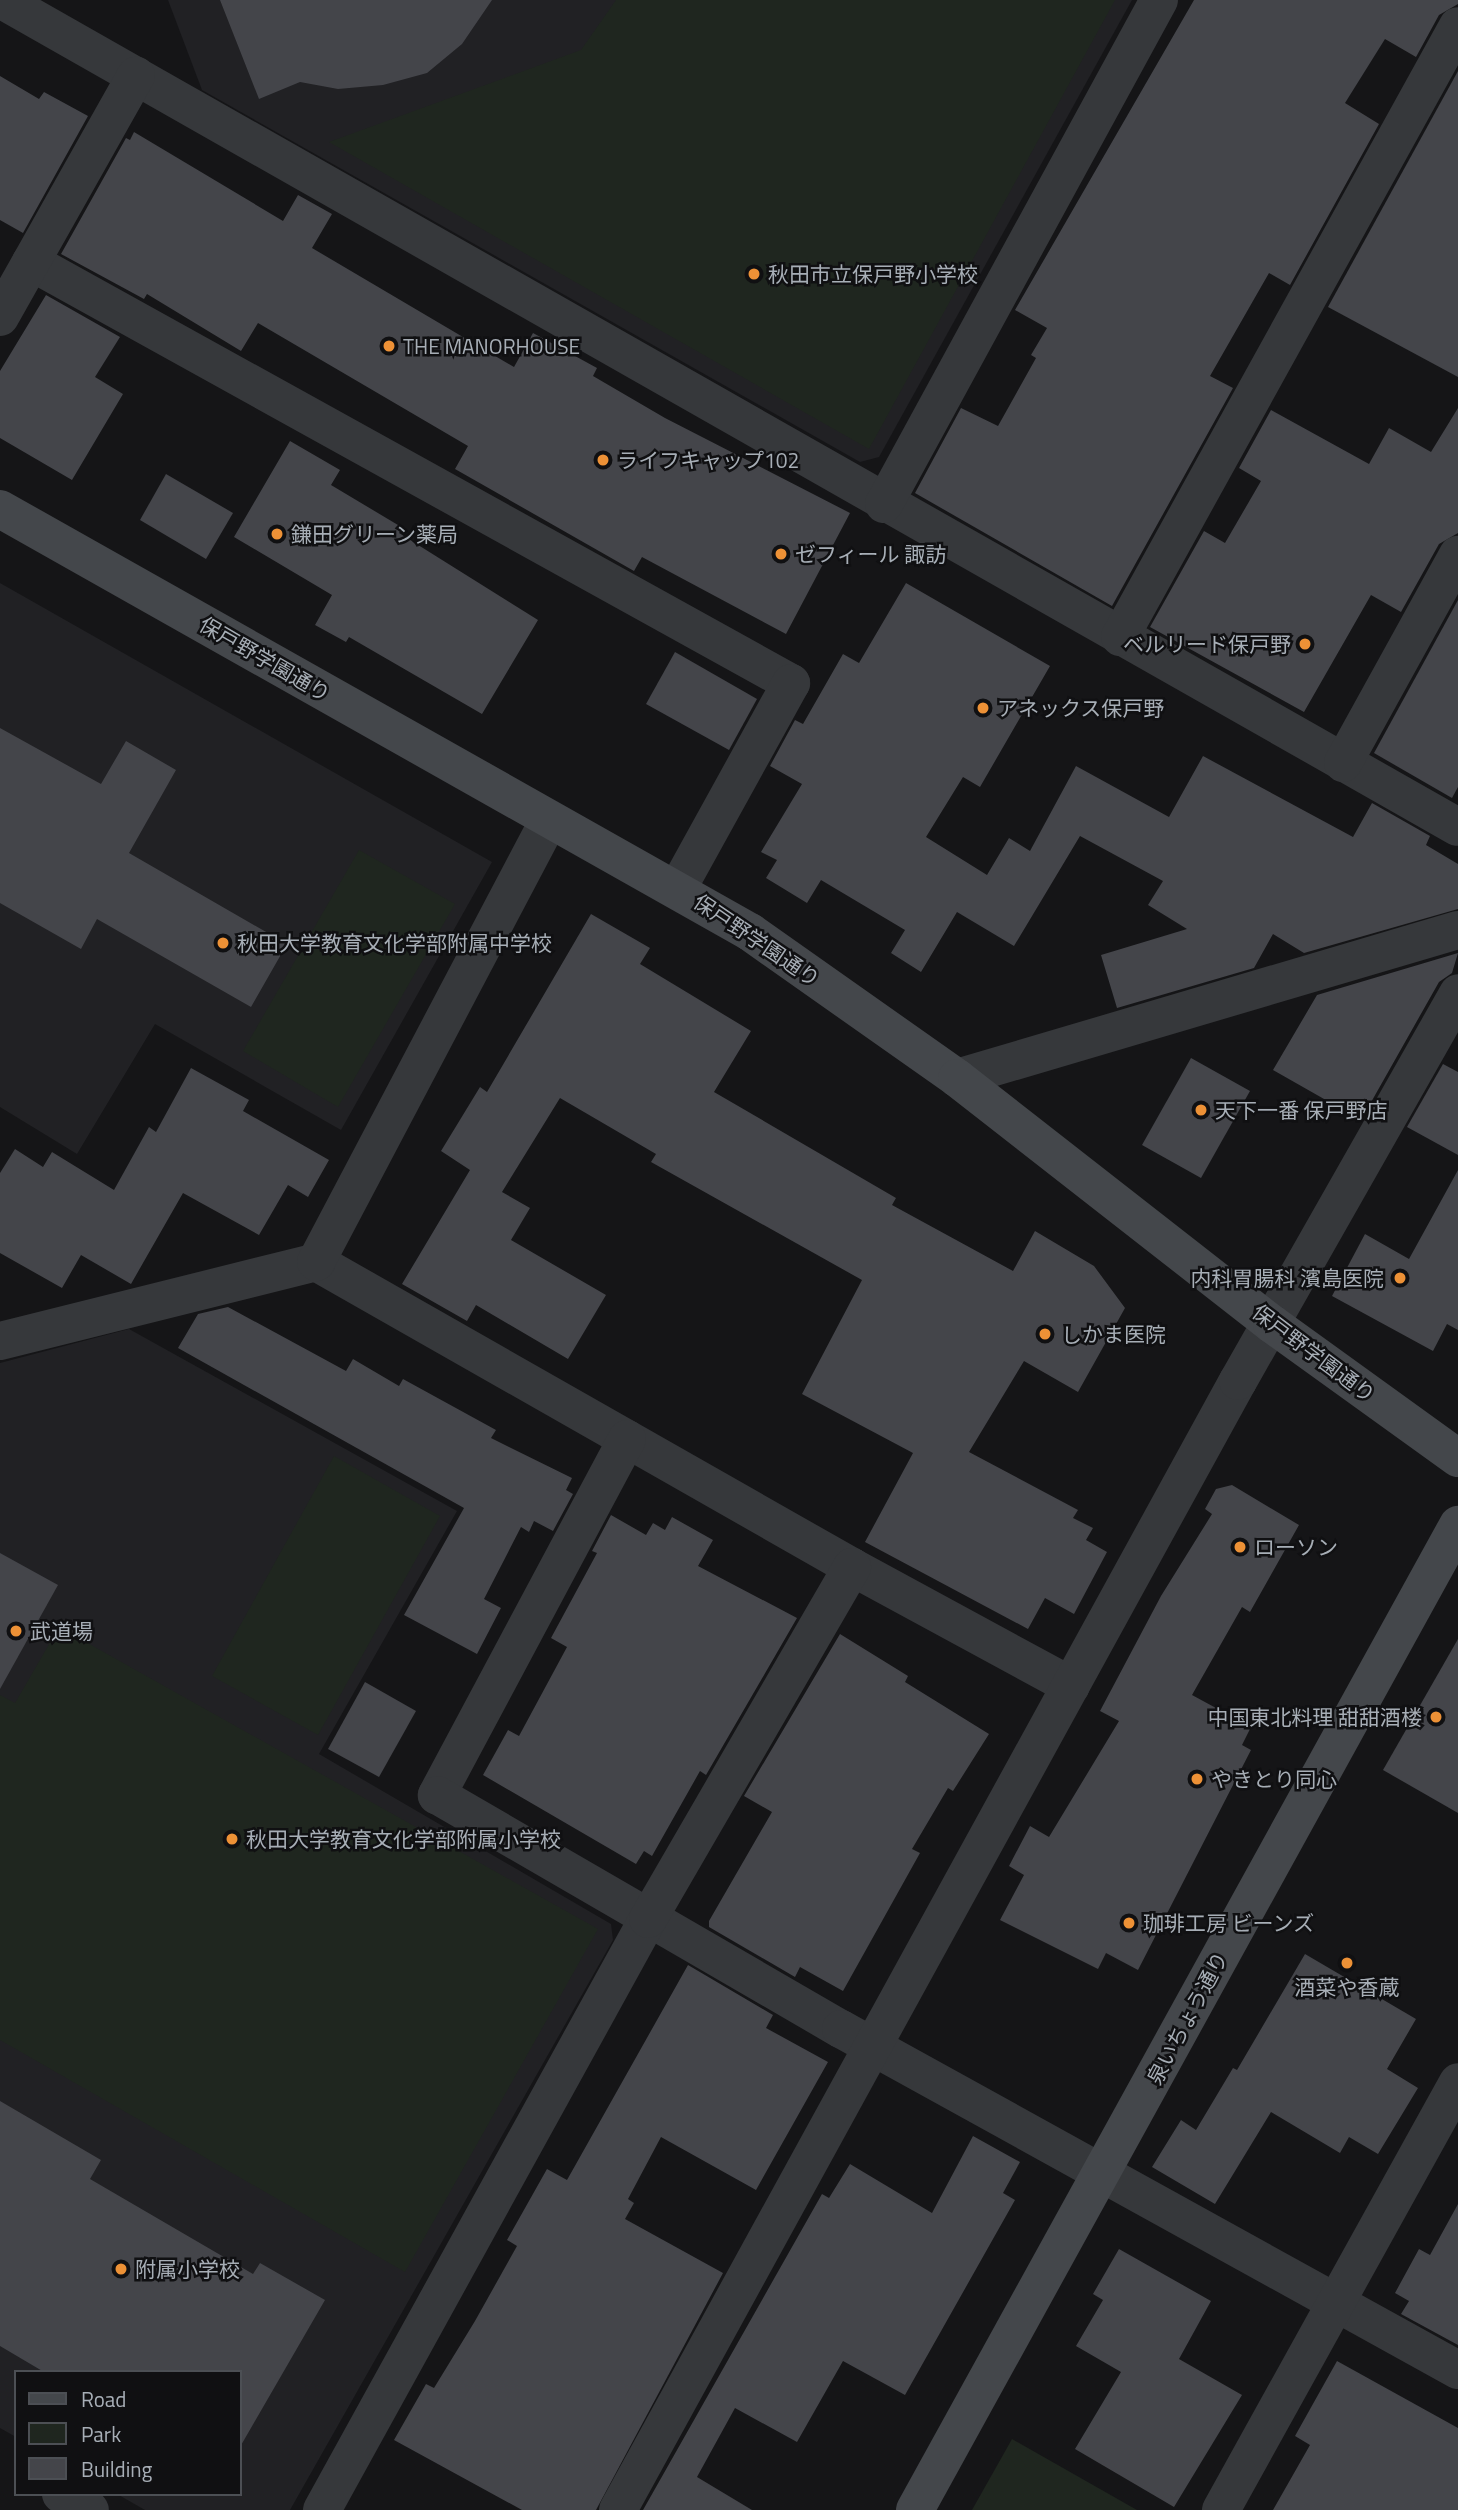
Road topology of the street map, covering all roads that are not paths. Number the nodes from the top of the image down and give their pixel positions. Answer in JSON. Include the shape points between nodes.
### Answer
{"nodes":[{"id":1,"x":2,"y":0,"type":"edge"},
{"id":2,"x":1159,"y":0,"type":"edge"},
{"id":3,"x":1458,"y":26,"type":"edge"},
{"id":4,"x":136,"y":76,"type":"junction"},
{"id":5,"x":31,"y":262,"type":"junction"},
{"id":6,"x":0,"y":317,"type":"edge"},
{"id":7,"x":884,"y":504,"type":"junction"},
{"id":8,"x":0,"y":509,"type":"edge"},
{"id":9,"x":1458,"y":555,"type":"edge"},
{"id":10,"x":1120,"y":637,"type":"junction"},
{"id":11,"x":1343,"y":763,"type":"junction"},
{"id":12,"x":549,"y":820,"type":"junction"},
{"id":13,"x":1458,"y":827,"type":"edge"},
{"id":14,"x":678,"y":888,"type":"junction"},
{"id":15,"x":1458,"y":930,"type":"edge"},
{"id":16,"x":1458,"y":993,"type":"edge"},
{"id":17,"x":957,"y":1078,"type":"junction"},
{"id":18,"x":316,"y":1262,"type":"junction"},
{"id":19,"x":1272,"y":1324,"type":"junction"},
{"id":20,"x":0,"y":1341,"type":"edge"},
{"id":21,"x":627,"y":1439,"type":"junction"},
{"id":22,"x":1458,"y":1458,"type":"edge"},
{"id":23,"x":1458,"y":1525,"type":"edge"},
{"id":24,"x":852,"y":1567,"type":"junction"},
{"id":25,"x":1071,"y":1686,"type":"junction"},
{"id":26,"x":648,"y":1919,"type":"junction"},
{"id":27,"x":872,"y":2045,"type":"junction"},
{"id":28,"x":1458,"y":2082,"type":"edge"},
{"id":29,"x":1104,"y":2173,"type":"junction"},
{"id":30,"x":1336,"y":2303,"type":"junction"},
{"id":31,"x":1458,"y":2370,"type":"edge"},
{"id":32,"x":65,"y":2496,"type":"edge"},
{"id":33,"x":90,"y":2510,"type":"edge"},
{"id":34,"x":322,"y":2510,"type":"edge"},
{"id":35,"x":618,"y":2510,"type":"edge"},
{"id":36,"x":915,"y":2510,"type":"edge"},
{"id":37,"x":1221,"y":2510,"type":"edge"}],
"edges":[{"from":1,"to":4,"type":"street"},
{"from":2,"to":7,"type":"street"},
{"from":3,"to":10,"type":"street"},
{"from":4,"to":5,"type":"street"},
{"from":4,"to":7,"type":"street"},
{"from":5,"to":6,"type":"street"},
{"from":5,"to":14,"type":"street","via":[[791,683]]},
{"from":7,"to":10,"type":"street"},
{"from":8,"to":12,"type":"street","name":"保戸野学園通り"},
{"from":9,"to":11,"type":"street"},
{"from":10,"to":11,"type":"street"},
{"from":11,"to":13,"type":"street"},
{"from":12,"to":14,"type":"street","name":"保戸野学園通り"},
{"from":12,"to":18,"type":"street"},
{"from":14,"to":17,"type":"street","name":"保戸野学園通り","via":[[750,932]]},
{"from":15,"to":17,"type":"street"},
{"from":16,"to":19,"type":"street"},
{"from":17,"to":19,"type":"street","name":"保戸野学園通り"},
{"from":18,"to":20,"type":"street"},
{"from":18,"to":21,"type":"street"},
{"from":19,"to":22,"type":"street","name":"保戸野学園通り"},
{"from":19,"to":25,"type":"street"},
{"from":21,"to":24,"type":"street"},
{"from":21,"to":26,"type":"street","via":[[437,1795]]},
{"from":23,"to":29,"type":"street","name":"泉いちょう通り"},
{"from":24,"to":25,"type":"street"},
{"from":24,"to":26,"type":"street"},
{"from":25,"to":27,"type":"street"},
{"from":26,"to":27,"type":"street"},
{"from":26,"to":34,"type":"street"},
{"from":27,"to":29,"type":"street"},
{"from":27,"to":35,"type":"street"},
{"from":28,"to":30,"type":"street"},
{"from":29,"to":30,"type":"street"},
{"from":29,"to":36,"type":"street","name":"泉いちょう通り"},
{"from":30,"to":31,"type":"street"},
{"from":30,"to":37,"type":"street"},
{"from":32,"to":33,"type":"street"}]}
